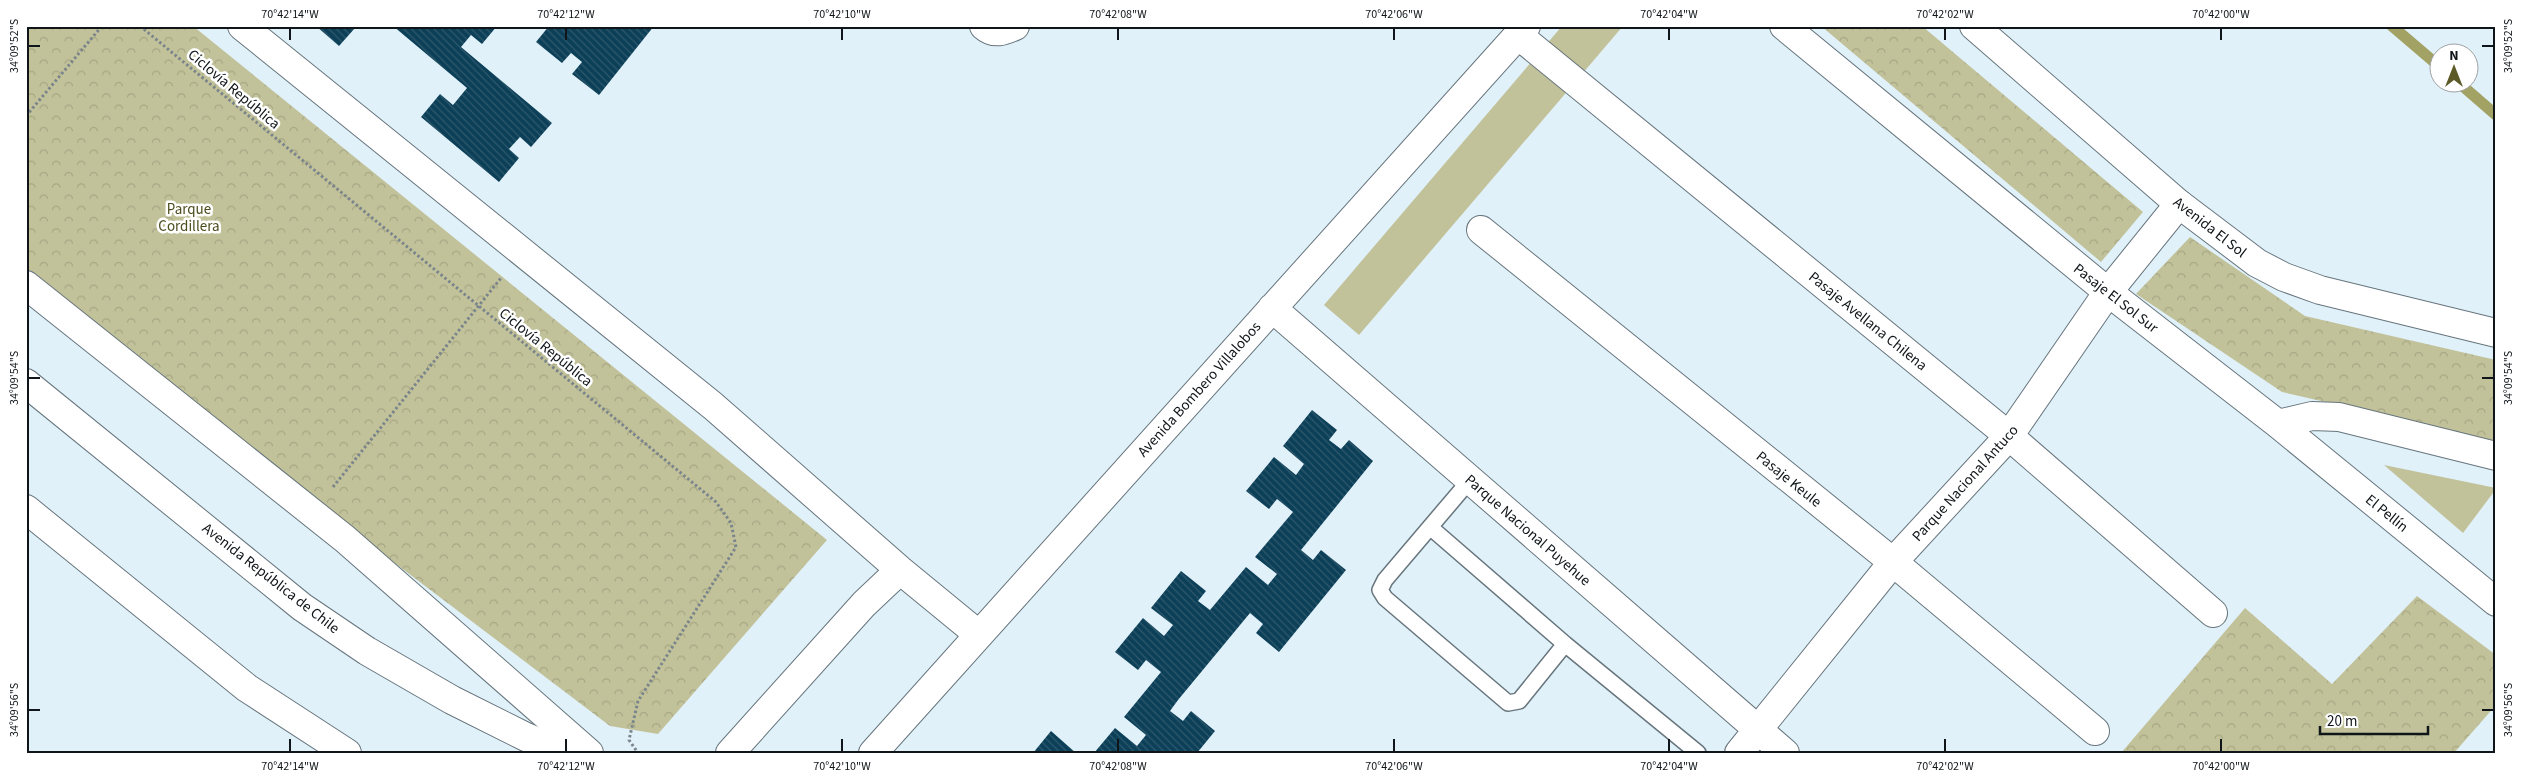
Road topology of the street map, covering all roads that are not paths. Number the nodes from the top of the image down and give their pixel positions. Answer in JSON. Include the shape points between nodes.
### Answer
{"nodes":[{"id":1,"x":242,"y":26,"type":"edge"},
{"id":2,"x":984,"y":26,"type":"edge"},
{"id":3,"x":1015,"y":26,"type":"edge"},
{"id":4,"x":1784,"y":26,"type":"edge"},
{"id":5,"x":1974,"y":26,"type":"edge"},
{"id":6,"x":1522,"y":31,"type":"edge"},
{"id":7,"x":2179,"y":204,"type":"junction"},
{"id":8,"x":1481,"y":230,"type":"dead end"},
{"id":9,"x":26,"y":286,"type":"edge"},
{"id":10,"x":2108,"y":292,"type":"junction"},
{"id":11,"x":1272,"y":308,"type":"junction"},
{"id":12,"x":2496,"y":333,"type":"edge"},
{"id":13,"x":26,"y":382,"type":"edge"},
{"id":14,"x":2278,"y":424,"type":"junction"},
{"id":15,"x":2009,"y":436,"type":"junction"},
{"id":16,"x":2496,"y":456,"type":"edge"},
{"id":17,"x":1470,"y":480,"type":"junction"},
{"id":18,"x":26,"y":509,"type":"edge"},
{"id":19,"x":1430,"y":527,"type":"junction"},
{"id":20,"x":1893,"y":562,"type":"junction"},
{"id":21,"x":900,"y":570,"type":"junction"},
{"id":22,"x":2496,"y":602,"type":"edge"},
{"id":23,"x":2213,"y":613,"type":"dead end"},
{"id":24,"x":978,"y":634,"type":"junction"},
{"id":25,"x":1565,"y":644,"type":"junction"},
{"id":26,"x":1757,"y":730,"type":"junction"},
{"id":27,"x":2095,"y":731,"type":"dead end"},
{"id":28,"x":347,"y":753,"type":"edge"},
{"id":29,"x":565,"y":753,"type":"edge"},
{"id":30,"x":588,"y":753,"type":"edge"},
{"id":31,"x":730,"y":753,"type":"edge"},
{"id":32,"x":873,"y":753,"type":"edge"},
{"id":33,"x":1698,"y":753,"type":"edge"},
{"id":34,"x":1739,"y":753,"type":"edge"},
{"id":35,"x":1785,"y":753,"type":"edge"}],
"edges":[{"from":1,"to":21,"type":"street","via":[[713,406]]},
{"from":2,"to":3,"type":"street","via":[[1001,32]]},
{"from":4,"to":10,"type":"street","name":"Pasaje El Sol Sur"},
{"from":5,"to":7,"type":"street","name":"Avenida El Sol"},
{"from":6,"to":11,"type":"street","name":"Avenida Bombero Villalobos"},
{"from":6,"to":15,"type":"street","name":"Pasaje Avellana Chilena"},
{"from":7,"to":10,"type":"street","name":"Parque Nacional Antuco"},
{"from":7,"to":12,"type":"street","name":"Avenida El Sol","via":[[2257,263],[2284,277],[2358,301]]},
{"from":8,"to":20,"type":"street","name":"Pasaje Keule"},
{"from":9,"to":30,"type":"street","via":[[345,539]]},
{"from":10,"to":14,"type":"street","name":"Pasaje El Sol Sur"},
{"from":10,"to":15,"type":"street","name":"Parque Nacional Antuco"},
{"from":11,"to":17,"type":"street","name":"Parque Nacional Puyehue"},
{"from":11,"to":24,"type":"street","name":"Avenida Bombero Villalobos"},
{"from":13,"to":29,"type":"street","name":"Avenida República de Chile","via":[[310,612],[367,651],[452,700]]},
{"from":14,"to":16,"type":"street","via":[[2312,416],[2339,417]]},
{"from":14,"to":22,"type":"street","name":"El Pellín"},
{"from":15,"to":20,"type":"street","name":"Parque Nacional Antuco"},
{"from":15,"to":23,"type":"street","name":"Pasaje Avellana Chilena"},
{"from":17,"to":19,"type":"lane"},
{"from":17,"to":26,"type":"street","name":"Parque Nacional Puyehue"},
{"from":18,"to":28,"type":"street","via":[[247,688]]},
{"from":19,"to":25,"type":"lane"},
{"from":19,"to":25,"type":"lane","via":[[1380,590],[1385,598],[1499,697],[1508,703],[1519,701]]},
{"from":20,"to":26,"type":"street","name":"Parque Nacional Antuco"},
{"from":20,"to":27,"type":"street","name":"Pasaje Keule"},
{"from":21,"to":24,"type":"street"},
{"from":21,"to":31,"type":"street","via":[[864,604]]},
{"from":24,"to":32,"type":"street","name":"Avenida Bombero Villalobos"},
{"from":25,"to":33,"type":"lane"},
{"from":26,"to":34,"type":"street","name":"Parque Nacional Antuco"},
{"from":26,"to":35,"type":"street","name":"Parque Nacional Puyehue"}]}
